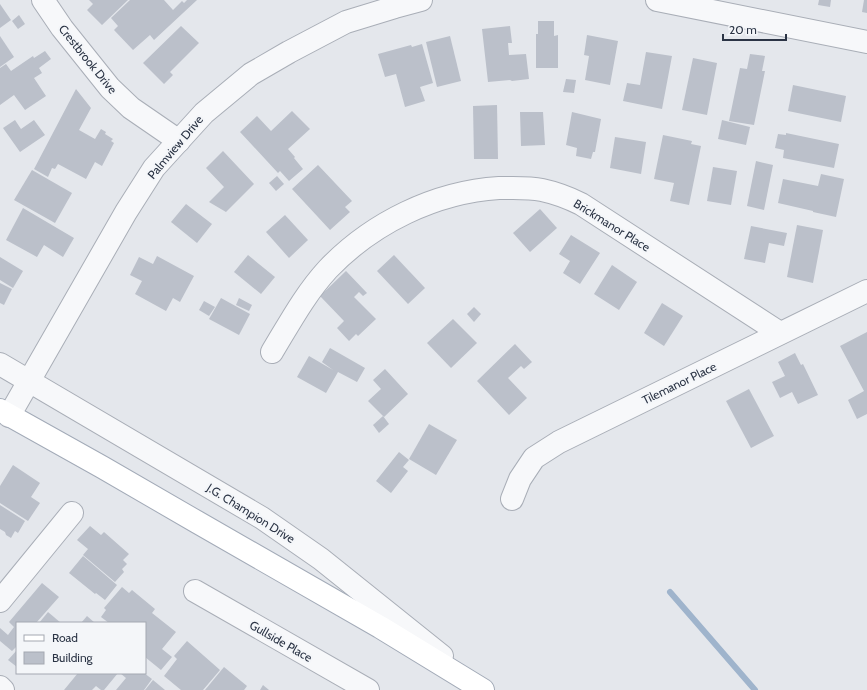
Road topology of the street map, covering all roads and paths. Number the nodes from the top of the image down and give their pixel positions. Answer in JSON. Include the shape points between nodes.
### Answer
{"nodes":[{"id":1,"x":43,"y":0,"type":"edge"},
{"id":2,"x":421,"y":0,"type":"edge"},
{"id":3,"x":658,"y":0,"type":"edge"},
{"id":4,"x":867,"y":42,"type":"edge"},
{"id":5,"x":179,"y":140,"type":"junction"},
{"id":6,"x":867,"y":291,"type":"edge"},
{"id":7,"x":780,"y":333,"type":"junction"},
{"id":8,"x":272,"y":352,"type":"dead end"},
{"id":9,"x":0,"y":364,"type":"edge"},
{"id":10,"x":29,"y":381,"type":"junction"},
{"id":11,"x":5,"y":413,"type":"edge"},
{"id":12,"x":512,"y":499,"type":"dead end"},
{"id":13,"x":72,"y":513,"type":"dead end"},
{"id":14,"x":195,"y":591,"type":"dead end"},
{"id":15,"x":0,"y":601,"type":"edge"},
{"id":16,"x":0,"y":687,"type":"edge"},
{"id":17,"x":3,"y":690,"type":"edge"},
{"id":18,"x":368,"y":690,"type":"edge"},
{"id":19,"x":483,"y":690,"type":"edge"}],
"edges":[{"from":1,"to":5,"type":"street","name":"Crestbrook Drive","via":[[110,88],[131,108]]},
{"from":2,"to":5,"type":"street","name":"Palmview Drive","via":[[346,22],[289,52],[252,74],[204,113]]},
{"from":3,"to":4,"type":"street"},
{"from":5,"to":10,"type":"street","name":"Palmview Drive","via":[[154,168],[126,212]]},
{"from":6,"to":7,"type":"street","name":"Tilemanor Place"},
{"from":7,"to":8,"type":"street","name":"Brickmanor Place","via":[[582,204],[540,190],[486,189],[432,201],[407,212],[364,238],[340,257],[311,288]]},
{"from":7,"to":12,"type":"street","name":"Tilemanor Place","via":[[559,442],[534,458],[520,479]]},
{"from":9,"to":10,"type":"street","name":"J.G. Champion Drive"},
{"from":10,"to":11,"type":"street","name":"Palmview Drive"},
{"from":10,"to":19,"type":"street","name":"J.G. Champion Drive","via":[[262,518],[321,559]]},
{"from":11,"to":19,"type":"main road","name":"J.G. Champion Drive","via":[[380,626]]},
{"from":13,"to":15,"type":"street"},
{"from":14,"to":18,"type":"street","name":"Gullside Place"},
{"from":16,"to":17,"type":"street"}]}
